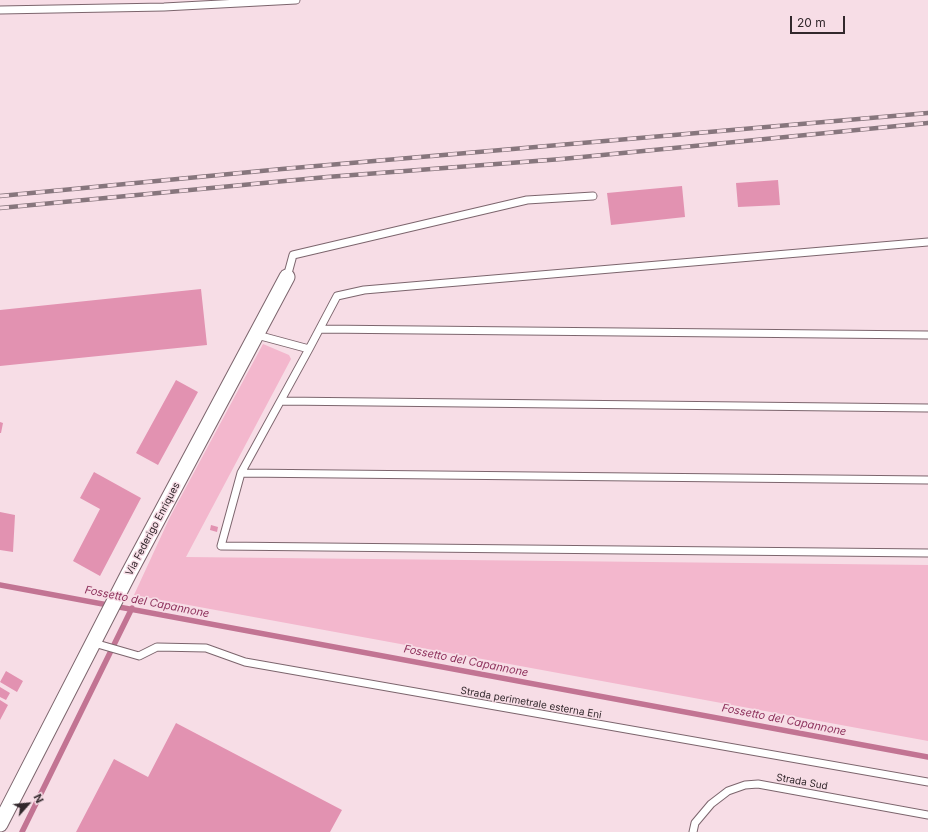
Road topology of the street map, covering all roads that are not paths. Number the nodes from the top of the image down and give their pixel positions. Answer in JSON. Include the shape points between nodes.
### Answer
{"nodes":[{"id":1,"x":296,"y":0,"type":"edge"},
{"id":2,"x":0,"y":10,"type":"edge"},
{"id":3,"x":592,"y":196,"type":"dead end"},
{"id":4,"x":928,"y":242,"type":"edge"},
{"id":5,"x":287,"y":277,"type":"joint"},
{"id":6,"x":320,"y":329,"type":"junction"},
{"id":7,"x":257,"y":335,"type":"junction"},
{"id":8,"x":928,"y":335,"type":"edge"},
{"id":9,"x":310,"y":349,"type":"junction"},
{"id":10,"x":281,"y":401,"type":"junction"},
{"id":11,"x":928,"y":408,"type":"edge"},
{"id":12,"x":241,"y":473,"type":"junction"},
{"id":13,"x":928,"y":480,"type":"edge"},
{"id":14,"x":928,"y":553,"type":"edge"},
{"id":15,"x":100,"y":641,"type":"junction"},
{"id":16,"x":928,"y":782,"type":"edge"},
{"id":17,"x":928,"y":815,"type":"edge"},
{"id":18,"x":0,"y":824,"type":"edge"},
{"id":19,"x":693,"y":832,"type":"edge"}],
"edges":[{"from":1,"to":2,"type":"lane","via":[[164,7]]},
{"from":3,"to":5,"type":"lane","via":[[527,200],[293,254]]},
{"from":4,"to":6,"type":"lane","via":[[364,290],[337,296]]},
{"from":5,"to":7,"type":"street","name":"Via Federigo Enriques"},
{"from":6,"to":8,"type":"lane"},
{"from":6,"to":9,"type":"lane"},
{"from":7,"to":9,"type":"lane"},
{"from":7,"to":15,"type":"street","name":"Via Federigo Enriques","via":[[129,573]]},
{"from":9,"to":10,"type":"lane"},
{"from":10,"to":11,"type":"lane"},
{"from":10,"to":12,"type":"lane"},
{"from":12,"to":13,"type":"lane"},
{"from":12,"to":14,"type":"lane","via":[[221,546]]},
{"from":15,"to":16,"type":"lane","name":"Strada perimetrale esterna Eni","via":[[140,656],[157,647],[206,648],[245,662]]},
{"from":15,"to":18,"type":"street","name":"Via Federigo Enriques"},
{"from":17,"to":19,"type":"lane","name":"Strada Sud","via":[[758,784],[728,791],[711,804],[695,823]]}]}
